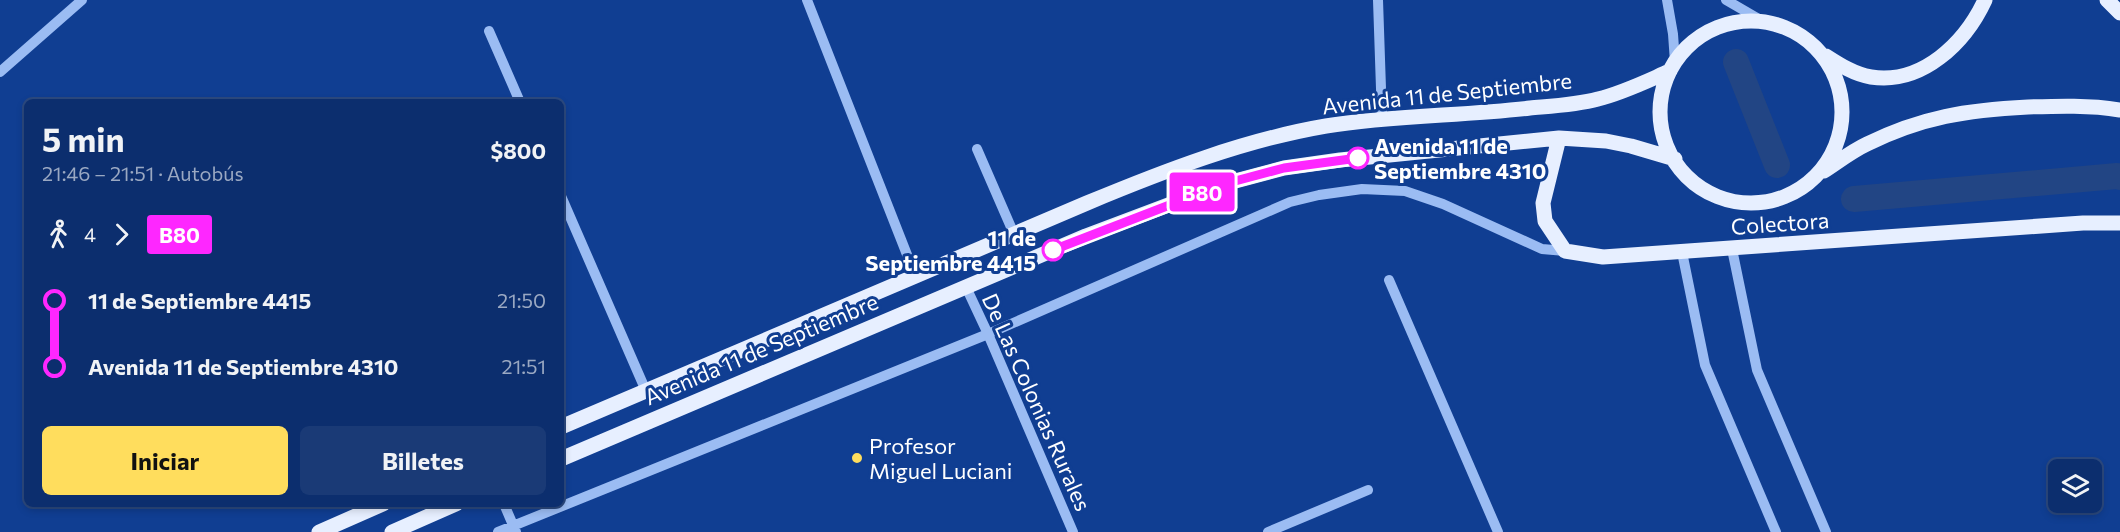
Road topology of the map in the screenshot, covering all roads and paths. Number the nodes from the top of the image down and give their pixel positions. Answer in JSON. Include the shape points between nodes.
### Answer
{"nodes":[{"id":1,"x":82,"y":0,"type":"edge"},
{"id":2,"x":807,"y":0,"type":"edge"},
{"id":3,"x":1378,"y":0,"type":"edge"},
{"id":4,"x":1667,"y":0,"type":"edge"},
{"id":5,"x":1726,"y":0,"type":"edge"},
{"id":6,"x":1985,"y":0,"type":"edge"},
{"id":7,"x":2107,"y":0,"type":"edge"},
{"id":8,"x":2120,"y":13,"type":"edge"},
{"id":9,"x":1764,"y":22,"type":"junction"},
{"id":10,"x":489,"y":31,"type":"dead end"},
{"id":11,"x":1818,"y":51,"type":"junction"},
{"id":12,"x":1673,"y":67,"type":"junction"},
{"id":13,"x":0,"y":72,"type":"edge"},
{"id":14,"x":519,"y":99,"type":"edge"},
{"id":15,"x":2120,"y":110,"type":"edge"},
{"id":16,"x":1382,"y":118,"type":"junction"},
{"id":17,"x":1560,"y":138,"type":"junction"},
{"id":18,"x":977,"y":149,"type":"dead end"},
{"id":19,"x":1674,"y":159,"type":"junction"},
{"id":20,"x":1816,"y":176,"type":"junction"},
{"id":21,"x":564,"y":203,"type":"edge"},
{"id":22,"x":2120,"y":223,"type":"edge"},
{"id":23,"x":1014,"y":234,"type":"junction"},
{"id":24,"x":1732,"y":249,"type":"junction"},
{"id":25,"x":1565,"y":251,"type":"junction"},
{"id":26,"x":1682,"y":252,"type":"junction"},
{"id":27,"x":915,"y":275,"type":"junction"},
{"id":28,"x":1389,"y":280,"type":"dead end"},
{"id":29,"x":966,"y":287,"type":"junction"},
{"id":30,"x":988,"y":334,"type":"junction"},
{"id":31,"x":646,"y":391,"type":"junction"},
{"id":32,"x":564,"y":426,"type":"edge"},
{"id":33,"x":564,"y":458,"type":"edge"},
{"id":34,"x":1368,"y":490,"type":"dead end"},
{"id":35,"x":376,"y":507,"type":"edge"},
{"id":36,"x":449,"y":507,"type":"edge"},
{"id":37,"x":505,"y":507,"type":"edge"},
{"id":38,"x":514,"y":529,"type":"edge"},
{"id":39,"x":319,"y":532,"type":"edge"},
{"id":40,"x":392,"y":532,"type":"edge"},
{"id":41,"x":498,"y":532,"type":"edge"},
{"id":42,"x":1073,"y":532,"type":"edge"},
{"id":43,"x":1268,"y":532,"type":"edge"},
{"id":44,"x":1498,"y":532,"type":"edge"},
{"id":45,"x":1776,"y":532,"type":"edge"},
{"id":46,"x":1826,"y":532,"type":"edge"}],
"edges":[{"from":1,"to":13,"type":"street"},
{"from":2,"to":27,"type":"street"},
{"from":3,"to":16,"type":"street"},
{"from":4,"to":12,"type":"street","via":[[1674,34]]},
{"from":5,"to":9,"type":"street"},
{"from":6,"to":11,"type":"main road","via":[[1946,54],[1915,73],[1870,77]]},
{"from":7,"to":8,"type":"main road"},
{"from":9,"to":11,"type":"main road","via":[[1794,32]]},
{"from":9,"to":12,"type":"main road","via":[[1738,22],[1713,30],[1683,51]]},
{"from":10,"to":14,"type":"street"},
{"from":11,"to":20,"type":"main road","via":[[1835,76],[1842,114],[1833,151]]},
{"from":12,"to":16,"type":"main road","name":"Avenida 11 de Septiembre","via":[[1598,99],[1502,112]]},
{"from":12,"to":19,"type":"main road","via":[[1665,86],[1661,116]]},
{"from":15,"to":20,"type":"main road","via":[[2046,106],[1951,114],[1874,141]]},
{"from":16,"to":23,"type":"main road","name":"Avenida 11 de Septiembre","via":[[1324,126],[1213,155]]},
{"from":17,"to":19,"type":"main road","name":"Avenida 11 de Septiembre","via":[[1606,141]]},
{"from":17,"to":25,"type":"main road","via":[[1543,203],[1545,221]]},
{"from":17,"to":29,"type":"main road","name":"Avenida 11 de Septiembre","via":[[1284,168],[1213,188]]},
{"from":18,"to":23,"type":"street"},
{"from":19,"to":20,"type":"main road","via":[[1703,189],[1742,202],[1782,197]]},
{"from":21,"to":31,"type":"street"},
{"from":22,"to":24,"type":"main road","name":"Colectora"},
{"from":23,"to":27,"type":"main road","name":"Avenida 11 de Septiembre"},
{"from":24,"to":26,"type":"main road","name":"Colectora"},
{"from":24,"to":46,"type":"street","via":[[1757,370]]},
{"from":25,"to":26,"type":"main road","name":"Colectora","via":[[1603,257]]},
{"from":25,"to":30,"type":"street","via":[[1542,249],[1405,191],[1362,189],[1319,195],[1290,202]]},
{"from":26,"to":45,"type":"street","via":[[1705,365]]},
{"from":27,"to":31,"type":"main road","name":"Avenida 11 de Septiembre"},
{"from":28,"to":44,"type":"street"},
{"from":29,"to":30,"type":"street","name":"De Las Colonias Rurales"},
{"from":29,"to":33,"type":"main road","name":"Avenida 11 de Septiembre"},
{"from":30,"to":38,"type":"street"},
{"from":30,"to":42,"type":"street","name":"De Las Colonias Rurales"},
{"from":31,"to":32,"type":"main road","name":"Avenida 11 de Septiembre"},
{"from":34,"to":43,"type":"street"},
{"from":35,"to":39,"type":"main road"},
{"from":36,"to":40,"type":"main road"},
{"from":37,"to":38,"type":"street"},
{"from":38,"to":41,"type":"street"}]}
